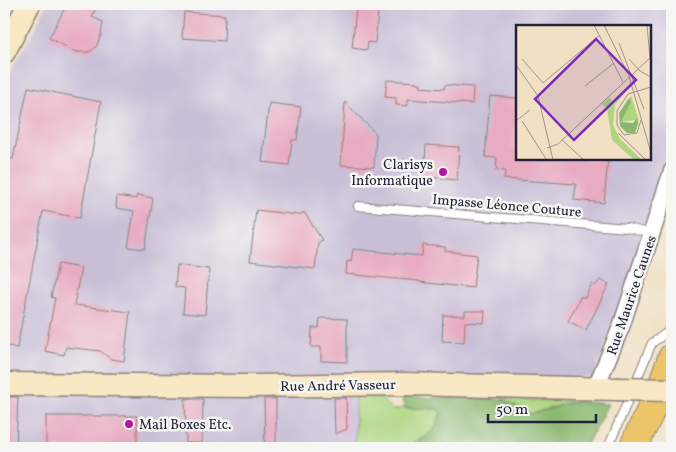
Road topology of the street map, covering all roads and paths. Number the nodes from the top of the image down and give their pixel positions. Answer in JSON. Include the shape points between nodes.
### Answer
{"nodes":[{"id":1,"x":15,"y":4,"type":"edge"},
{"id":2,"x":29,"y":4,"type":"edge"},
{"id":3,"x":4,"y":27,"type":"edge"},
{"id":4,"x":4,"y":52,"type":"edge"},
{"id":5,"x":672,"y":170,"type":"edge"},
{"id":6,"x":358,"y":206,"type":"dead end"},
{"id":7,"x":652,"y":234,"type":"junction"},
{"id":8,"x":672,"y":329,"type":"edge"},
{"id":9,"x":672,"y":358,"type":"edge"},
{"id":10,"x":4,"y":384,"type":"edge"},
{"id":11,"x":606,"y":389,"type":"junction"},
{"id":12,"x":672,"y":390,"type":"edge"},
{"id":13,"x":608,"y":448,"type":"edge"},
{"id":14,"x":633,"y":448,"type":"edge"}],
"edges":[{"from":1,"to":3,"type":"street"},
{"from":2,"to":4,"type":"street"},
{"from":5,"to":7,"type":"street","name":"Rue Maurice Caunes"},
{"from":6,"to":7,"type":"lane","name":"Impasse Léonce Couture","via":[[627,228]]},
{"from":7,"to":11,"type":"street","name":"Rue Maurice Caunes","via":[[621,327]]},
{"from":8,"to":13,"type":"lane","via":[[652,342]]},
{"from":9,"to":14,"type":"highway"},
{"from":10,"to":11,"type":"street","name":"Rue André Vasseur","via":[[405,384]]},
{"from":11,"to":12,"type":"street","name":"Rue André Vasseur","bridge":true}]}
